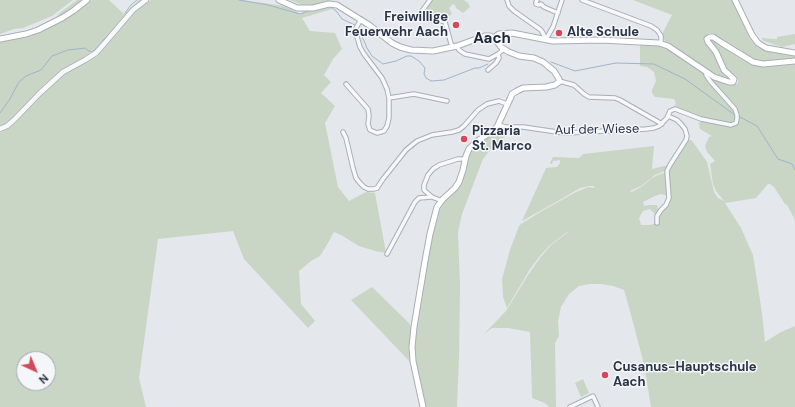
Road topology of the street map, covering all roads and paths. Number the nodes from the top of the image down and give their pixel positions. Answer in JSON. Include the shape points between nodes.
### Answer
{"nodes":[{"id":1,"x":87,"y":0,"type":"edge"},
{"id":2,"x":146,"y":0,"type":"edge"},
{"id":3,"x":280,"y":0,"type":"edge"},
{"id":4,"x":430,"y":0,"type":"edge"},
{"id":5,"x":507,"y":0,"type":"edge"},
{"id":6,"x":537,"y":0,"type":"edge"},
{"id":7,"x":562,"y":0,"type":"edge"},
{"id":8,"x":582,"y":0,"type":"edge"},
{"id":9,"x":735,"y":0,"type":"edge"},
{"id":10,"x":541,"y":2,"type":"edge"},
{"id":11,"x":558,"y":13,"type":"junction"},
{"id":12,"x":361,"y":20,"type":"junction"},
{"id":13,"x":493,"y":38,"type":"junction"},
{"id":14,"x":545,"y":39,"type":"junction"},
{"id":15,"x":0,"y":40,"type":"edge"},
{"id":16,"x":661,"y":43,"type":"junction"},
{"id":17,"x":458,"y":49,"type":"junction"},
{"id":18,"x":504,"y":49,"type":"junction"},
{"id":19,"x":795,"y":53,"type":"edge"},
{"id":20,"x":498,"y":54,"type":"junction"},
{"id":21,"x":795,"y":61,"type":"edge"},
{"id":22,"x":488,"y":70,"type":"dead end"},
{"id":23,"x":706,"y":72,"type":"junction"},
{"id":24,"x":559,"y":81,"type":"junction"},
{"id":25,"x":346,"y":84,"type":"dead end"},
{"id":26,"x":389,"y":98,"type":"junction"},
{"id":27,"x":447,"y":101,"type":"dead end"},
{"id":28,"x":508,"y":104,"type":"junction"},
{"id":29,"x":668,"y":116,"type":"junction"},
{"id":30,"x":662,"y":124,"type":"junction"},
{"id":31,"x":499,"y":125,"type":"junction"},
{"id":32,"x":0,"y":129,"type":"edge"},
{"id":33,"x":343,"y":132,"type":"dead end"},
{"id":34,"x":465,"y":159,"type":"junction"},
{"id":35,"x":431,"y":197,"type":"junction"},
{"id":36,"x":442,"y":201,"type":"junction"},
{"id":37,"x":657,"y":223,"type":"dead end"},
{"id":38,"x":387,"y":254,"type":"dead end"},
{"id":39,"x":423,"y":407,"type":"edge"},
{"id":40,"x":570,"y":407,"type":"edge"},
{"id":41,"x":598,"y":407,"type":"edge"}],
"edges":[{"from":1,"to":15,"type":"main road","via":[[62,18],[38,30]]},
{"from":2,"to":32,"type":"street","via":[[133,10],[96,53],[63,72],[11,123]]},
{"from":3,"to":12,"type":"main road","via":[[298,8],[335,4]]},
{"from":4,"to":17,"type":"street","via":[[422,15],[428,19],[445,22]]},
{"from":5,"to":14,"type":"street","via":[[514,11],[540,29]]},
{"from":6,"to":10,"type":"street","via":[[536,4],[539,5]]},
{"from":7,"to":11,"type":"street"},
{"from":8,"to":16,"type":"street","via":[[652,26],[661,36]]},
{"from":9,"to":19,"type":"main road","via":[[758,43],[766,48]]},
{"from":10,"to":11,"type":"street","via":[[545,8]]},
{"from":11,"to":14,"type":"street","via":[[552,30]]},
{"from":12,"to":17,"type":"main road","via":[[392,43],[406,49]]},
{"from":12,"to":26,"type":"street","via":[[355,32],[361,49],[382,78]]},
{"from":13,"to":14,"type":"main road","via":[[499,34],[512,33]]},
{"from":13,"to":17,"type":"main road","via":[[488,36]]},
{"from":13,"to":18,"type":"main road"},
{"from":14,"to":16,"type":"main road"},
{"from":16,"to":23,"type":"main road"},
{"from":17,"to":20,"type":"street","via":[[466,54],[489,59]]},
{"from":18,"to":20,"type":"street"},
{"from":18,"to":24,"type":"main road","via":[[516,55],[541,61],[554,71]]},
{"from":20,"to":22,"type":"street","via":[[496,63]]},
{"from":21,"to":23,"type":"main road","via":[[763,64],[753,62],[711,36],[708,42],[724,70],[734,80],[720,80]]},
{"from":23,"to":29,"type":"street","via":[[707,77],[735,109],[736,123],[731,125],[701,119],[675,109],[670,111]]},
{"from":24,"to":28,"type":"main road","via":[[554,86],[519,89],[511,96]]},
{"from":24,"to":30,"type":"street","via":[[574,84],[589,97],[620,100]]},
{"from":25,"to":26,"type":"street","via":[[368,109],[368,126],[374,132],[382,132],[387,126]]},
{"from":26,"to":27,"type":"street","via":[[414,94]]},
{"from":28,"to":31,"type":"main road"},
{"from":28,"to":33,"type":"street","via":[[499,101],[487,104],[459,130],[420,139],[406,150],[374,189],[364,187],[356,178]]},
{"from":29,"to":30,"type":"street"},
{"from":29,"to":37,"type":"street","via":[[680,122],[687,136],[667,171],[669,198],[657,216]]},
{"from":30,"to":31,"type":"street","name":"Auf der Wiese","via":[[656,128],[646,129],[564,133]]},
{"from":31,"to":34,"type":"main road","via":[[472,145]]},
{"from":34,"to":35,"type":"street","via":[[444,163],[431,172],[425,181],[424,190]]},
{"from":34,"to":36,"type":"main road","via":[[459,182]]},
{"from":35,"to":36,"type":"street"},
{"from":35,"to":38,"type":"street","via":[[419,198],[415,202]]},
{"from":36,"to":39,"type":"main road","via":[[437,207],[430,234],[412,347]]},
{"from":40,"to":41,"type":"street","via":[[593,396]]}]}
